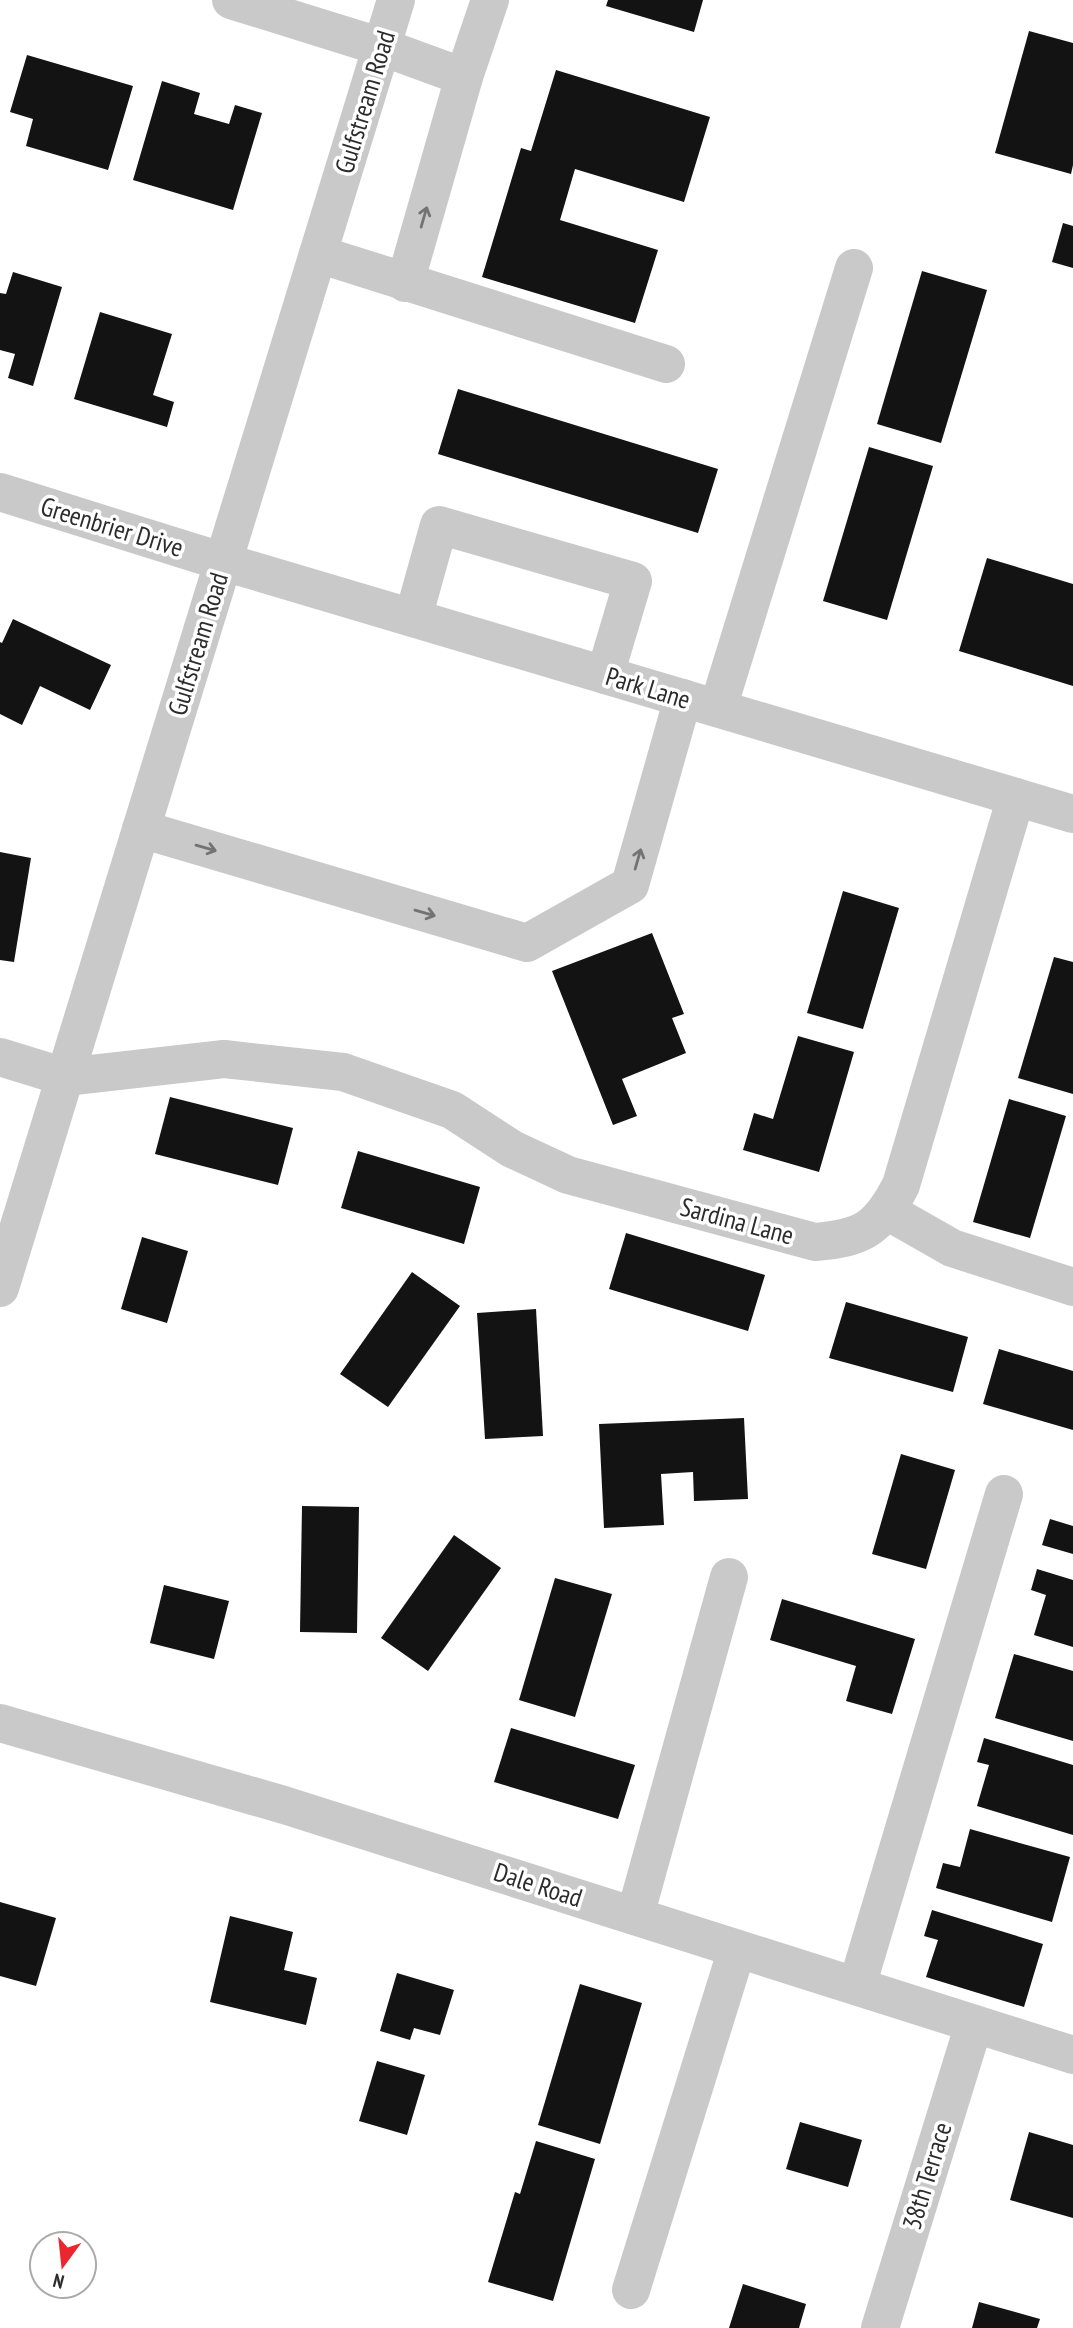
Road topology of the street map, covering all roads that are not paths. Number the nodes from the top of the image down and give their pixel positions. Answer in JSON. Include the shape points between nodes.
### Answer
{"nodes":[{"id":1,"x":230,"y":0,"type":"edge"},
{"id":2,"x":396,"y":0,"type":"edge"},
{"id":3,"x":490,"y":0,"type":"edge"},
{"id":4,"x":382,"y":47,"type":"junction"},
{"id":5,"x":464,"y":77,"type":"junction"},
{"id":6,"x":318,"y":254,"type":"junction"},
{"id":7,"x":854,"y":268,"type":"dead end"},
{"id":8,"x":405,"y":282,"type":"junction"},
{"id":9,"x":666,"y":365,"type":"dead end"},
{"id":10,"x":0,"y":492,"type":"edge"},
{"id":11,"x":224,"y":562,"type":"junction"},
{"id":12,"x":413,"y":618,"type":"junction"},
{"id":13,"x":605,"y":675,"type":"junction"},
{"id":14,"x":701,"y":703,"type":"junction"},
{"id":15,"x":1016,"y":797,"type":"junction"},
{"id":16,"x":1073,"y":814,"type":"edge"},
{"id":17,"x":141,"y":829,"type":"junction"},
{"id":18,"x":0,"y":1057,"type":"edge"},
{"id":19,"x":65,"y":1077,"type":"junction"},
{"id":20,"x":887,"y":1212,"type":"junction"},
{"id":21,"x":1073,"y":1287,"type":"edge"},
{"id":22,"x":0,"y":1288,"type":"edge"},
{"id":23,"x":1004,"y":1494,"type":"dead end"},
{"id":24,"x":729,"y":1577,"type":"dead end"},
{"id":25,"x":0,"y":1723,"type":"edge"},
{"id":26,"x":635,"y":1916,"type":"junction"},
{"id":27,"x":737,"y":1949,"type":"junction"},
{"id":28,"x":857,"y":1986,"type":"junction"},
{"id":29,"x":974,"y":2024,"type":"junction"},
{"id":30,"x":1073,"y":2055,"type":"edge"},
{"id":31,"x":631,"y":2290,"type":"dead end"},
{"id":32,"x":880,"y":2328,"type":"edge"}],
"edges":[{"from":1,"to":4,"type":"street"},
{"from":2,"to":4,"type":"street","name":"Gulfstream Road"},
{"from":3,"to":5,"type":"street"},
{"from":4,"to":5,"type":"street"},
{"from":4,"to":6,"type":"street","name":"Gulfstream Road"},
{"from":8,"to":5,"type":"street","one_way":true},
{"from":6,"to":8,"type":"street"},
{"from":6,"to":11,"type":"street","name":"Gulfstream Road"},
{"from":7,"to":14,"type":"street"},
{"from":8,"to":9,"type":"street"},
{"from":10,"to":11,"type":"street","name":"Greenbrier Drive"},
{"from":11,"to":12,"type":"street","name":"Park Lane"},
{"from":11,"to":17,"type":"street","name":"Gulfstream Road"},
{"from":12,"to":13,"type":"street","name":"Park Lane"},
{"from":12,"to":13,"type":"street","via":[[439,525],[633,581]]},
{"from":13,"to":14,"type":"street","name":"Park Lane"},
{"from":14,"to":15,"type":"street","name":"Park Lane"},
{"from":17,"to":14,"type":"street","one_way":true,"via":[[527,943],[630,885]]},
{"from":15,"to":16,"type":"street","name":"Park Lane"},
{"from":15,"to":20,"type":"street","name":"Sardina Lane","via":[[901,1185]]},
{"from":17,"to":19,"type":"street","name":"Gulfstream Road"},
{"from":18,"to":19,"type":"street"},
{"from":19,"to":20,"type":"street","name":"Sardina Lane","via":[[224,1059],[343,1072],[452,1110],[512,1149],[568,1175],[815,1242],[843,1240],[867,1230]]},
{"from":19,"to":22,"type":"street","name":"Gulfstream Road"},
{"from":20,"to":21,"type":"street","via":[[952,1248]]},
{"from":23,"to":28,"type":"street"},
{"from":24,"to":26,"type":"street"},
{"from":25,"to":26,"type":"street","name":"Dale Road","via":[[284,1805]]},
{"from":26,"to":27,"type":"street","name":"Dale Road"},
{"from":27,"to":28,"type":"street","name":"Dale Road"},
{"from":27,"to":31,"type":"street"},
{"from":28,"to":29,"type":"street","name":"Dale Road"},
{"from":29,"to":30,"type":"street","name":"Dale Road"},
{"from":29,"to":32,"type":"street","name":"38th Terrace"}]}
